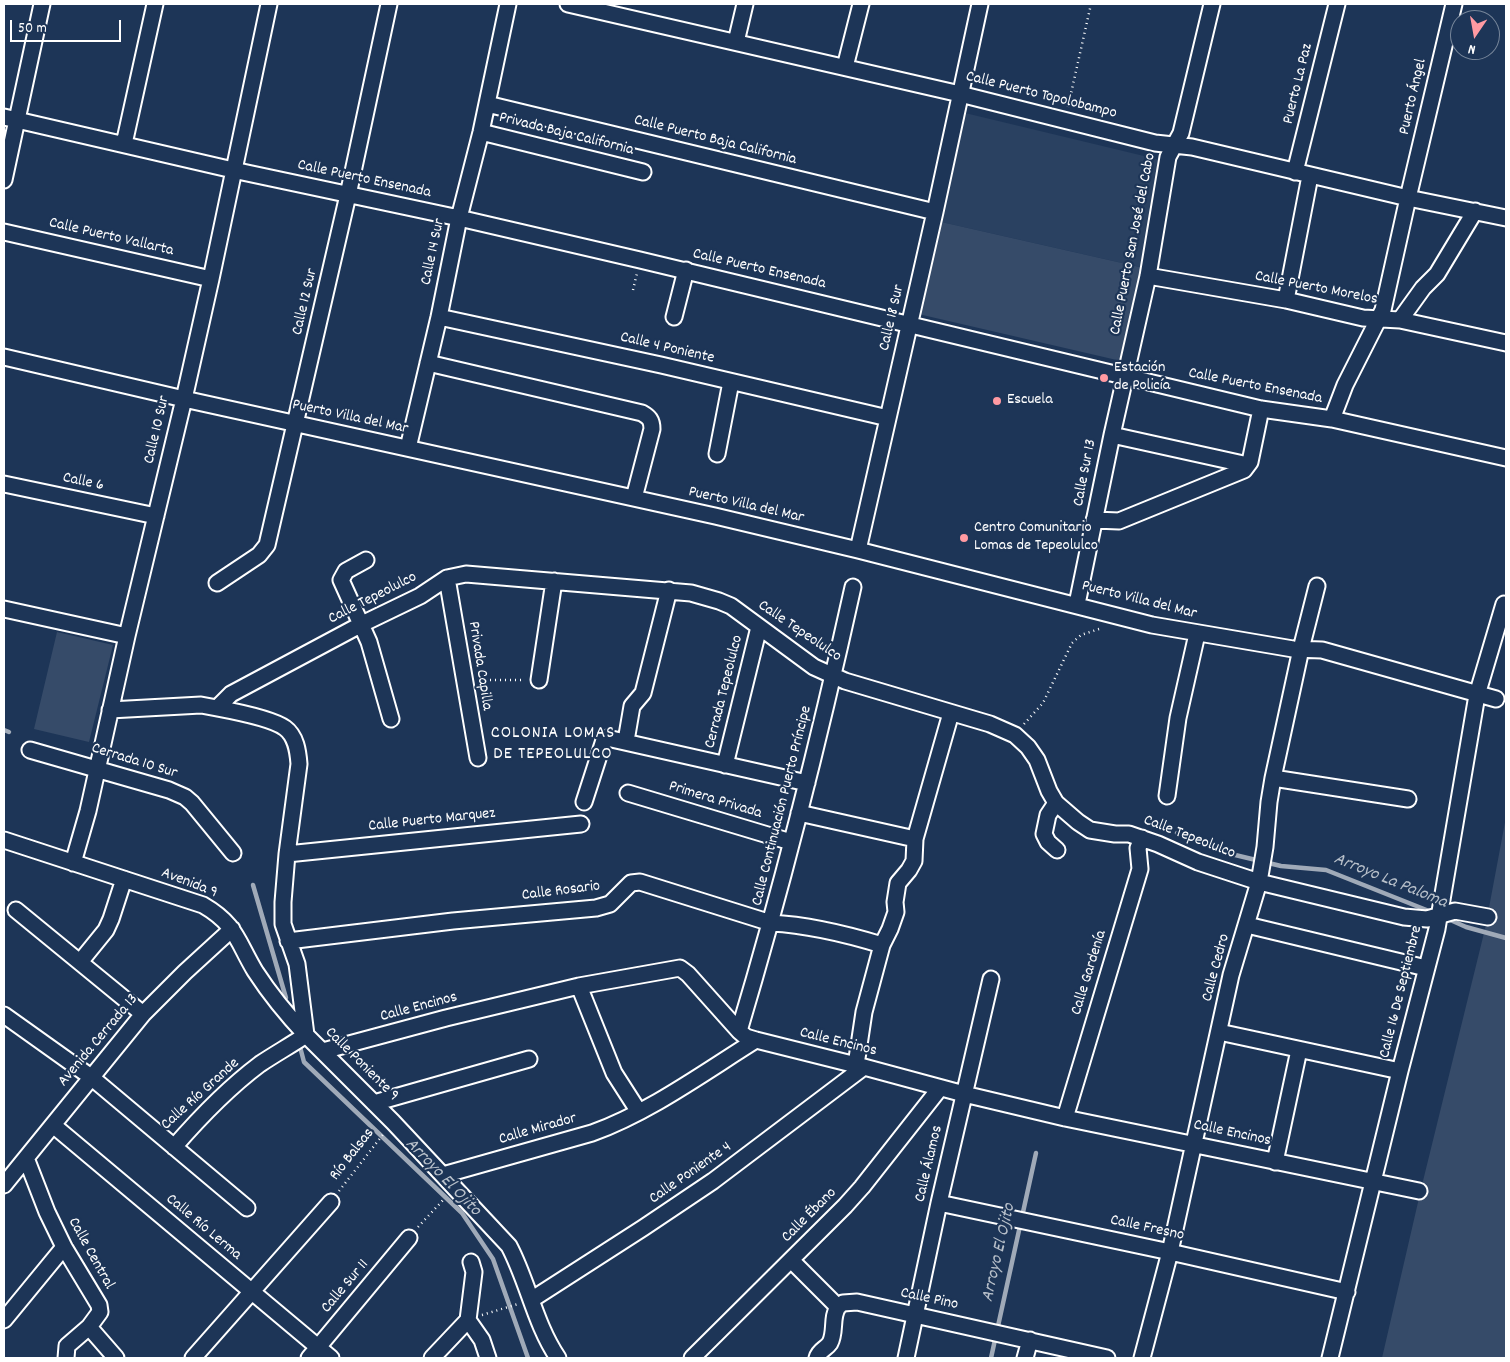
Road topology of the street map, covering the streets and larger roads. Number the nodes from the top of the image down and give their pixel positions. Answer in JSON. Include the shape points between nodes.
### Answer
{"nodes":[{"id":1,"x":42,"y":4,"type":"edge"},
{"id":2,"x":155,"y":4,"type":"edge"},
{"id":3,"x":268,"y":4,"type":"edge"},
{"id":4,"x":390,"y":4,"type":"edge"},
{"id":5,"x":508,"y":4,"type":"edge"},
{"id":6,"x":568,"y":4,"type":"edge"},
{"id":7,"x":745,"y":4,"type":"edge"},
{"id":8,"x":861,"y":4,"type":"edge"},
{"id":9,"x":980,"y":4,"type":"edge"},
{"id":10,"x":1212,"y":4,"type":"edge"},
{"id":11,"x":1337,"y":4,"type":"edge"},
{"id":12,"x":1454,"y":4,"type":"edge"},
{"id":13,"x":624,"y":10,"type":"edge"},
{"id":14,"x":736,"y":42,"type":"junction"},
{"id":15,"x":845,"y":67,"type":"junction"},
{"id":16,"x":960,"y":94,"type":"junction"},
{"id":17,"x":487,"y":104,"type":"junction"},
{"id":18,"x":10,"y":119,"type":"edge"},
{"id":19,"x":481,"y":132,"type":"junction"},
{"id":20,"x":124,"y":144,"type":"junction"},
{"id":21,"x":1174,"y":146,"type":"junction"},
{"id":22,"x":233,"y":170,"type":"junction"},
{"id":23,"x":643,"y":172,"type":"dead end"},
{"id":24,"x":1295,"y":172,"type":"junction"},
{"id":25,"x":1310,"y":176,"type":"junction"},
{"id":26,"x":4,"y":180,"type":"edge"},
{"id":27,"x":348,"y":195,"type":"junction"},
{"id":28,"x":1408,"y":198,"type":"junction"},
{"id":29,"x":935,"y":212,"type":"junction"},
{"id":30,"x":1475,"y":212,"type":"junction"},
{"id":31,"x":459,"y":218,"type":"junction"},
{"id":32,"x":1506,"y":218,"type":"edge"},
{"id":33,"x":4,"y":232,"type":"edge"},
{"id":34,"x":686,"y":270,"type":"junction"},
{"id":35,"x":1148,"y":276,"type":"junction"},
{"id":36,"x":211,"y":279,"type":"junction"},
{"id":37,"x":1286,"y":300,"type":"junction"},
{"id":38,"x":439,"y":317,"type":"junction"},
{"id":39,"x":674,"y":318,"type":"dead end"},
{"id":40,"x":1380,"y":319,"type":"junction"},
{"id":41,"x":1400,"y":320,"type":"junction"},
{"id":42,"x":909,"y":324,"type":"junction"},
{"id":43,"x":1506,"y":343,"type":"edge"},
{"id":44,"x":4,"y":357,"type":"edge"},
{"id":45,"x":428,"y":363,"type":"junction"},
{"id":46,"x":1125,"y":377,"type":"junction"},
{"id":47,"x":731,"y":382,"type":"junction"},
{"id":48,"x":184,"y":399,"type":"junction"},
{"id":49,"x":1261,"y":409,"type":"junction"},
{"id":50,"x":888,"y":418,"type":"junction"},
{"id":51,"x":1332,"y":419,"type":"junction"},
{"id":52,"x":296,"y":424,"type":"junction"},
{"id":53,"x":1112,"y":435,"type":"junction"},
{"id":54,"x":408,"y":448,"type":"junction"},
{"id":55,"x":717,"y":454,"type":"dead end"},
{"id":56,"x":1506,"y":458,"type":"edge"},
{"id":57,"x":1248,"y":465,"type":"junction"},
{"id":58,"x":4,"y":484,"type":"edge"},
{"id":59,"x":634,"y":498,"type":"junction"},
{"id":60,"x":156,"y":516,"type":"junction"},
{"id":61,"x":1094,"y":520,"type":"junction"},
{"id":62,"x":858,"y":550,"type":"junction"},
{"id":63,"x":366,"y":560,"type":"dead end"},
{"id":64,"x":447,"y":578,"type":"junction"},
{"id":65,"x":554,"y":581,"type":"junction"},
{"id":66,"x":217,"y":583,"type":"dead end"},
{"id":67,"x":1317,"y":586,"type":"dead end"},
{"id":68,"x":854,"y":587,"type":"dead end"},
{"id":69,"x":669,"y":590,"type":"junction"},
{"id":70,"x":1077,"y":604,"type":"junction"},
{"id":71,"x":1504,"y":604,"type":"dead end"},
{"id":72,"x":4,"y":609,"type":"edge"},
{"id":73,"x":362,"y":624,"type":"junction"},
{"id":74,"x":759,"y":627,"type":"junction"},
{"id":75,"x":1197,"y":634,"type":"junction"},
{"id":76,"x":127,"y":636,"type":"junction"},
{"id":77,"x":1301,"y":648,"type":"junction"},
{"id":78,"x":833,"y":676,"type":"junction"},
{"id":79,"x":539,"y":680,"type":"road end"},
{"id":80,"x":1477,"y":694,"type":"junction"},
{"id":81,"x":1496,"y":699,"type":"dead end"},
{"id":82,"x":217,"y":708,"type":"junction"},
{"id":83,"x":110,"y":710,"type":"junction"},
{"id":84,"x":951,"y":713,"type":"junction"},
{"id":85,"x":391,"y":719,"type":"dead end"},
{"id":86,"x":626,"y":741,"type":"junction"},
{"id":87,"x":30,"y":750,"type":"dead end"},
{"id":88,"x":478,"y":758,"type":"dead end"},
{"id":89,"x":725,"y":766,"type":"junction"},
{"id":90,"x":97,"y":768,"type":"junction"},
{"id":91,"x":1273,"y":778,"type":"junction"},
{"id":92,"x":807,"y":783,"type":"junction"},
{"id":93,"x":628,"y":793,"type":"dead end"},
{"id":94,"x":1166,"y":796,"type":"dead end"},
{"id":95,"x":1408,"y":799,"type":"dead end"},
{"id":96,"x":584,"y":802,"type":"dead end"},
{"id":97,"x":1056,"y":803,"type":"junction"},
{"id":98,"x":799,"y":814,"type":"junction"},
{"id":99,"x":581,"y":824,"type":"dead end"},
{"id":100,"x":1142,"y":838,"type":"junction"},
{"id":101,"x":915,"y":839,"type":"junction"},
{"id":102,"x":4,"y":840,"type":"edge"},
{"id":103,"x":791,"y":842,"type":"junction"},
{"id":104,"x":1057,"y":850,"type":"dead end"},
{"id":105,"x":233,"y":853,"type":"dead end"},
{"id":106,"x":287,"y":854,"type":"junction"},
{"id":107,"x":72,"y":863,"type":"junction"},
{"id":108,"x":124,"y":879,"type":"junction"},
{"id":109,"x":1259,"y":882,"type":"junction"},
{"id":110,"x":16,"y":910,"type":"dead end"},
{"id":111,"x":1439,"y":916,"type":"junction"},
{"id":112,"x":1488,"y":917,"type":"dead end"},
{"id":113,"x":771,"y":924,"type":"junction"},
{"id":114,"x":1246,"y":925,"type":"junction"},
{"id":115,"x":232,"y":929,"type":"junction"},
{"id":116,"x":288,"y":940,"type":"junction"},
{"id":117,"x":882,"y":945,"type":"junction"},
{"id":118,"x":80,"y":962,"type":"junction"},
{"id":119,"x":1426,"y":968,"type":"junction"},
{"id":120,"x":991,"y":979,"type":"dead end"},
{"id":121,"x":579,"y":986,"type":"junction"},
{"id":122,"x":143,"y":1014,"type":"junction"},
{"id":123,"x":4,"y":1015,"type":"edge"},
{"id":124,"x":739,"y":1031,"type":"junction"},
{"id":125,"x":1219,"y":1032,"type":"junction"},
{"id":126,"x":306,"y":1035,"type":"junction"},
{"id":127,"x":756,"y":1040,"type":"junction"},
{"id":128,"x":1299,"y":1050,"type":"junction"},
{"id":129,"x":323,"y":1051,"type":"junction"},
{"id":130,"x":529,"y":1059,"type":"dead end"},
{"id":131,"x":860,"y":1066,"type":"junction"},
{"id":132,"x":1400,"y":1071,"type":"junction"},
{"id":133,"x":91,"y":1077,"type":"junction"},
{"id":134,"x":940,"y":1088,"type":"junction"},
{"id":135,"x":964,"y":1094,"type":"junction"},
{"id":136,"x":374,"y":1102,"type":"junction"},
{"id":137,"x":639,"y":1112,"type":"junction"},
{"id":138,"x":1065,"y":1118,"type":"junction"},
{"id":139,"x":53,"y":1125,"type":"junction"},
{"id":140,"x":1194,"y":1144,"type":"junction"},
{"id":141,"x":174,"y":1147,"type":"junction"},
{"id":142,"x":26,"y":1158,"type":"junction"},
{"id":143,"x":1275,"y":1162,"type":"junction"},
{"id":144,"x":443,"y":1175,"type":"junction"},
{"id":145,"x":1374,"y":1182,"type":"junction"},
{"id":146,"x":4,"y":1184,"type":"edge"},
{"id":147,"x":1419,"y":1191,"type":"dead end"},
{"id":148,"x":331,"y":1202,"type":"road end"},
{"id":149,"x":939,"y":1203,"type":"junction"},
{"id":150,"x":248,"y":1208,"type":"dead end"},
{"id":151,"x":409,"y":1238,"type":"road end"},
{"id":152,"x":64,"y":1247,"type":"junction"},
{"id":153,"x":1170,"y":1252,"type":"junction"},
{"id":154,"x":791,"y":1260,"type":"junction"},
{"id":155,"x":471,"y":1262,"type":"dead end"},
{"id":156,"x":251,"y":1291,"type":"junction"},
{"id":157,"x":1347,"y":1292,"type":"junction"},
{"id":158,"x":531,"y":1300,"type":"junction"},
{"id":159,"x":838,"y":1307,"type":"junction"},
{"id":160,"x":917,"y":1314,"type":"junction"},
{"id":161,"x":4,"y":1320,"type":"edge"},
{"id":162,"x":468,"y":1320,"type":"junction"},
{"id":163,"x":89,"y":1326,"type":"junction"},
{"id":164,"x":1030,"y":1340,"type":"junction"},
{"id":165,"x":314,"y":1353,"type":"edge"},
{"id":166,"x":65,"y":1358,"type":"edge"},
{"id":167,"x":116,"y":1358,"type":"edge"},
{"id":168,"x":193,"y":1358,"type":"edge"},
{"id":169,"x":331,"y":1358,"type":"edge"},
{"id":170,"x":432,"y":1358,"type":"edge"},
{"id":171,"x":488,"y":1358,"type":"edge"},
{"id":172,"x":558,"y":1358,"type":"edge"},
{"id":173,"x":692,"y":1358,"type":"edge"},
{"id":174,"x":817,"y":1358,"type":"edge"},
{"id":175,"x":906,"y":1358,"type":"edge"},
{"id":176,"x":1025,"y":1358,"type":"edge"},
{"id":177,"x":1107,"y":1358,"type":"edge"},
{"id":178,"x":1142,"y":1358,"type":"edge"},
{"id":179,"x":1330,"y":1358,"type":"edge"}],
"edges":[{"from":1,"to":18,"type":"street"},
{"from":2,"to":20,"type":"street"},
{"from":3,"to":22,"type":"street","name":"Calle 10 Sur"},
{"from":4,"to":27,"type":"street","name":"Calle 12 Sur"},
{"from":5,"to":17,"type":"street","name":"Calle 14 Sur"},
{"from":6,"to":13,"type":"street","name":"Calle Puerto Topolobampo"},
{"from":7,"to":14,"type":"street"},
{"from":8,"to":15,"type":"street"},
{"from":9,"to":16,"type":"street","name":"Calle 18 Sur"},
{"from":10,"to":21,"type":"street","name":"Calle Puerto San José del Cabo","via":[[1181,133]]},
{"from":11,"to":24,"type":"street","name":"Puerto La Paz"},
{"from":12,"to":28,"type":"street","name":"Puerto Ángel"},
{"from":13,"to":14,"type":"street","name":"Calle Puerto Topolobampo"},
{"from":14,"to":15,"type":"street","name":"Calle Puerto Topolobampo"},
{"from":15,"to":16,"type":"street","name":"Calle Puerto Topolobampo"},
{"from":16,"to":21,"type":"street","name":"Calle Puerto Topolobampo"},
{"from":16,"to":29,"type":"street","name":"Calle 18 Sur"},
{"from":17,"to":19,"type":"street","name":"Calle 14 Sur"},
{"from":17,"to":29,"type":"street","name":"Calle Puerto Baja California"},
{"from":18,"to":20,"type":"street","name":"Calle Puerto Ensenada"},
{"from":18,"to":26,"type":"street"},
{"from":19,"to":23,"type":"street","name":"Privada Baja California"},
{"from":19,"to":31,"type":"street","name":"Calle 14 Sur"},
{"from":20,"to":22,"type":"street","name":"Calle Puerto Ensenada"},
{"from":21,"to":24,"type":"street","name":"Calle Puerto Topolobampo","via":[[1192,147]]},
{"from":21,"to":35,"type":"street","name":"Calle Puerto San José del Cabo","via":[[1168,157]]},
{"from":22,"to":27,"type":"street","name":"Calle Puerto Ensenada"},
{"from":22,"to":36,"type":"street","name":"Calle 10 Sur"},
{"from":24,"to":25,"type":"street","name":"Calle Puerto Topolobampo"},
{"from":25,"to":28,"type":"street","name":"Calle Puerto Topolobampo"},
{"from":25,"to":37,"type":"street"},
{"from":27,"to":31,"type":"street","name":"Calle Puerto Ensenada"},
{"from":27,"to":52,"type":"street","name":"Calle 12 Sur"},
{"from":28,"to":30,"type":"street","name":"Calle Puerto Topolobampo"},
{"from":28,"to":40,"type":"street","name":"Puerto Ángel"},
{"from":29,"to":42,"type":"street","name":"Calle 18 Sur"},
{"from":30,"to":32,"type":"street","name":"Calle Puerto Topolobampo"},
{"from":30,"to":41,"type":"street","via":[[1437,274]]},
{"from":31,"to":34,"type":"street","name":"Calle Puerto Ensenada"},
{"from":31,"to":38,"type":"street","name":"Calle 14 Sur"},
{"from":33,"to":36,"type":"street","name":"Calle Puerto Vallarta"},
{"from":34,"to":39,"type":"street"},
{"from":34,"to":42,"type":"street","name":"Calle Puerto Ensenada"},
{"from":35,"to":37,"type":"street","name":"Calle Puerto Morelos"},
{"from":35,"to":46,"type":"street","name":"Calle Puerto San José del Cabo"},
{"from":36,"to":48,"type":"street","name":"Calle 10 Sur"},
{"from":37,"to":40,"type":"street","name":"Calle Puerto Morelos"},
{"from":38,"to":45,"type":"street","name":"Calle 14 Sur"},
{"from":38,"to":47,"type":"street","name":"Calle 4 Poniente"},
{"from":40,"to":41,"type":"street","name":"Calle Puerto Morelos"},
{"from":40,"to":51,"type":"street","name":"Puerto Ángel","via":[[1345,385]]},
{"from":41,"to":43,"type":"street","name":"Calle Puerto Morelos"},
{"from":42,"to":46,"type":"street","name":"Calle Puerto Ensenada"},
{"from":42,"to":50,"type":"street","name":"Calle 18 Sur"},
{"from":44,"to":48,"type":"street","name":"Puerto Villa del Mar"},
{"from":45,"to":54,"type":"street","name":"Calle 14 Sur"},
{"from":45,"to":59,"type":"street","via":[[648,416],[652,428]]},
{"from":46,"to":49,"type":"street","name":"Calle Puerto Ensenada"},
{"from":46,"to":53,"type":"street","name":"Calle Sur 13"},
{"from":47,"to":50,"type":"street","name":"Calle 4 Poniente"},
{"from":47,"to":55,"type":"street"},
{"from":48,"to":52,"type":"street","name":"Puerto Villa del Mar"},
{"from":48,"to":60,"type":"street","name":"Calle 10 Sur"},
{"from":49,"to":51,"type":"street","name":"Calle Puerto Ensenada"},
{"from":49,"to":57,"type":"street"},
{"from":50,"to":62,"type":"street","name":"Calle 18 Sur"},
{"from":51,"to":56,"type":"street","name":"Calle Puerto Ensenada"},
{"from":52,"to":54,"type":"street","name":"Puerto Villa del Mar"},
{"from":52,"to":66,"type":"street","name":"Calle 12 Sur","via":[[267,545],[259,555]]},
{"from":53,"to":57,"type":"street"},
{"from":53,"to":61,"type":"street","name":"Calle Sur 13"},
{"from":54,"to":59,"type":"street","name":"Puerto Villa del Mar"},
{"from":57,"to":61,"type":"street","via":[[1236,475],[1120,521]]},
{"from":58,"to":60,"type":"street","name":"Calle 6"},
{"from":59,"to":62,"type":"street","name":"Puerto Villa del Mar"},
{"from":60,"to":76,"type":"street","name":"Calle 10 Sur"},
{"from":61,"to":70,"type":"street","name":"Calle Sur 13"},
{"from":62,"to":70,"type":"street","name":"Puerto Villa del Mar"},
{"from":63,"to":73,"type":"street","via":[[346,571],[342,580]]},
{"from":64,"to":65,"type":"street","name":"Calle Tepeolulco","via":[[466,574]]},
{"from":64,"to":73,"type":"street","name":"Calle Tepeolulco","via":[[420,596]]},
{"from":64,"to":88,"type":"street","name":"Privada Capilla"},
{"from":65,"to":69,"type":"street","name":"Calle Tepeolulco"},
{"from":65,"to":79,"type":"street"},
{"from":67,"to":77,"type":"street","name":"Calle Cedro"},
{"from":68,"to":78,"type":"street","name":"Calle Continuación Puerto Príncipe"},
{"from":69,"to":74,"type":"street","name":"Calle Tepeolulco","via":[[719,601]]},
{"from":69,"to":86,"type":"street","via":[[641,698],[632,706]]},
{"from":70,"to":75,"type":"street","name":"Puerto Villa del Mar","via":[[1113,616]]},
{"from":71,"to":80,"type":"street","name":"Calle 16 De Septiembre"},
{"from":72,"to":76,"type":"street"},
{"from":73,"to":82,"type":"street","name":"Calle Tepeolulco","via":[[231,694]]},
{"from":73,"to":85,"type":"street"},
{"from":74,"to":78,"type":"street","name":"Calle Tepeolulco","via":[[814,667]]},
{"from":74,"to":89,"type":"street","name":"Cerrada Tepeolulco"},
{"from":75,"to":77,"type":"street","name":"Puerto Villa del Mar"},
{"from":75,"to":94,"type":"street","via":[[1178,718]]},
{"from":76,"to":83,"type":"street","name":"Calle 10 Sur"},
{"from":77,"to":80,"type":"street","name":"Puerto Villa del Mar","via":[[1322,650]]},
{"from":77,"to":91,"type":"street","name":"Calle Cedro"},
{"from":78,"to":84,"type":"street","name":"Calle Tepeolulco"},
{"from":78,"to":92,"type":"street","name":"Calle Continuación Puerto Príncipe"},
{"from":80,"to":81,"type":"street","name":"Puerto Villa del Mar"},
{"from":80,"to":111,"type":"street","name":"Calle 16 De Septiembre"},
{"from":82,"to":83,"type":"street","via":[[202,705]]},
{"from":82,"to":106,"type":"street","name":"Calle Poniente 9","via":[[279,725],[293,739],[299,764]]},
{"from":83,"to":90,"type":"street","name":"Calle 10 Sur"},
{"from":84,"to":97,"type":"street","name":"Calle Tepeolulco","via":[[1015,735],[1037,760]]},
{"from":84,"to":101,"type":"street"},
{"from":86,"to":89,"type":"street"},
{"from":86,"to":96,"type":"street","via":[[604,740]]},
{"from":87,"to":90,"type":"street","name":"Cerrada 10 Sur"},
{"from":89,"to":92,"type":"street"},
{"from":90,"to":105,"type":"street","name":"Cerrada 10 Sur","via":[[185,797]]},
{"from":90,"to":107,"type":"street","name":"Calle 10 Sur"},
{"from":91,"to":95,"type":"street"},
{"from":91,"to":109,"type":"street","name":"Calle Cedro"},
{"from":92,"to":98,"type":"street","name":"Calle Continuación Puerto Príncipe"},
{"from":93,"to":103,"type":"street","name":"Primera Privada"},
{"from":97,"to":100,"type":"street","name":"Calle Tepeolulco","via":[[1090,830]]},
{"from":97,"to":104,"type":"street","via":[[1048,815],[1044,834]]},
{"from":98,"to":101,"type":"street"},
{"from":98,"to":103,"type":"street","name":"Calle Continuación Puerto Príncipe"},
{"from":99,"to":106,"type":"street","name":"Calle Puerto Marquez"},
{"from":100,"to":109,"type":"street","name":"Calle Tepeolulco","via":[[1198,862]]},
{"from":100,"to":138,"type":"street","name":"Calle Gardenía","via":[[1138,848],[1140,869]]},
{"from":101,"to":117,"type":"street","via":[[914,861],[898,883],[896,912]]},
{"from":102,"to":107,"type":"street","name":"Avenida 9"},
{"from":103,"to":113,"type":"street","name":"Calle Continuación Puerto Príncipe"},
{"from":106,"to":116,"type":"street","name":"Calle Poniente 9","via":[[282,924]]},
{"from":107,"to":108,"type":"street","name":"Avenida 9"},
{"from":108,"to":115,"type":"street","name":"Avenida 9","via":[[203,905],[218,913]]},
{"from":108,"to":118,"type":"street","via":[[112,919]]},
{"from":109,"to":111,"type":"street","name":"Calle Tepeolulco","via":[[1404,917],[1427,919]]},
{"from":109,"to":114,"type":"street","name":"Calle Cedro"},
{"from":110,"to":118,"type":"street"},
{"from":111,"to":112,"type":"street","name":"Calle Tepeolulco","via":[[1456,912]]},
{"from":111,"to":119,"type":"street","name":"Calle 16 De Septiembre"},
{"from":113,"to":116,"type":"street","name":"Calle Rosario","via":[[640,882],[631,883],[610,904],[596,908]]},
{"from":113,"to":117,"type":"street","name":"Calle Rosario","via":[[843,933]]},
{"from":113,"to":124,"type":"street","name":"Calle Continuación Puerto Príncipe"},
{"from":114,"to":119,"type":"street"},
{"from":114,"to":125,"type":"street","name":"Calle Cedro"},
{"from":115,"to":122,"type":"street","name":"Avenida Cerrada 13"},
{"from":115,"to":126,"type":"street","name":"Avenida 9","via":[[277,1003]]},
{"from":116,"to":126,"type":"street","name":"Calle Poniente 9","via":[[297,964]]},
{"from":117,"to":131,"type":"street","via":[[864,1012]]},
{"from":118,"to":122,"type":"street"},
{"from":119,"to":132,"type":"street","name":"Calle 16 De Septiembre"},
{"from":120,"to":135,"type":"street","name":"Calle Álamos"},
{"from":121,"to":124,"type":"street","name":"Calle Encinos","via":[[680,968]]},
{"from":121,"to":129,"type":"street","name":"Calle Encinos"},
{"from":121,"to":137,"type":"street","via":[[614,1073]]},
{"from":122,"to":133,"type":"street","name":"Avenida Cerrada 13"},
{"from":123,"to":133,"type":"street","name":"Calle Río Grande"},
{"from":124,"to":127,"type":"street","name":"Calle Encinos"},
{"from":125,"to":128,"type":"street"},
{"from":125,"to":140,"type":"street","name":"Calle Cedro"},
{"from":126,"to":129,"type":"street","name":"Calle Poniente 9"},
{"from":126,"to":141,"type":"street","name":"Calle Río Grande","via":[[261,1064],[222,1096]]},
{"from":127,"to":131,"type":"street","name":"Calle Encinos"},
{"from":127,"to":137,"type":"street","name":"Calle Mirador"},
{"from":128,"to":132,"type":"street"},
{"from":128,"to":143,"type":"street"},
{"from":129,"to":136,"type":"street","name":"Calle Poniente 9"},
{"from":130,"to":136,"type":"street"},
{"from":131,"to":134,"type":"street","name":"Calle Encinos"},
{"from":131,"to":158,"type":"street","name":"Calle Poniente 4","via":[[713,1181]]},
{"from":132,"to":145,"type":"street","name":"Calle 16 De Septiembre"},
{"from":133,"to":139,"type":"street","name":"Avenida Cerrada 13"},
{"from":133,"to":141,"type":"street","name":"Calle Río Grande"},
{"from":134,"to":135,"type":"street","name":"Calle Encinos"},
{"from":134,"to":154,"type":"street","name":"Calle Ébano","via":[[862,1187]]},
{"from":135,"to":138,"type":"street","name":"Calle Encinos"},
{"from":135,"to":149,"type":"street","name":"Calle Álamos"},
{"from":136,"to":144,"type":"street","name":"Calle Poniente 9"},
{"from":137,"to":144,"type":"street","name":"Calle Mirador","via":[[592,1133]]},
{"from":138,"to":140,"type":"street","name":"Calle Encinos"},
{"from":139,"to":142,"type":"street","name":"Avenida Cerrada 13"},
{"from":139,"to":156,"type":"street","name":"Calle Río Lerma"},
{"from":140,"to":143,"type":"street","name":"Calle Encinos"},
{"from":140,"to":153,"type":"street","name":"Calle Cedro"},
{"from":141,"to":150,"type":"street"},
{"from":142,"to":146,"type":"street","name":"Avenida Cerrada 13"},
{"from":142,"to":152,"type":"street","name":"Calle Central"},
{"from":143,"to":145,"type":"street","name":"Calle Encinos"},
{"from":144,"to":158,"type":"street","name":"Calle Poniente 9","via":[[509,1246]]},
{"from":145,"to":147,"type":"street","name":"Calle Encinos"},
{"from":145,"to":157,"type":"street","name":"Calle 16 De Septiembre"},
{"from":148,"to":156,"type":"street"},
{"from":149,"to":153,"type":"street","name":"Calle Fresno"},
{"from":149,"to":160,"type":"street","name":"Calle Álamos"},
{"from":151,"to":165,"type":"street","name":"Calle Sur 11"},
{"from":152,"to":161,"type":"street"},
{"from":152,"to":163,"type":"street","name":"Calle Central","via":[[99,1306],[100,1312]]},
{"from":153,"to":157,"type":"street","name":"Calle Fresno"},
{"from":153,"to":178,"type":"street","name":"Calle Cedro"},
{"from":154,"to":159,"type":"street"},
{"from":154,"to":173,"type":"street","name":"Calle Ébano"},
{"from":155,"to":162,"type":"street","via":[[474,1272]]},
{"from":156,"to":165,"type":"street","name":"Calle Río Lerma"},
{"from":156,"to":168,"type":"street"},
{"from":157,"to":179,"type":"street","name":"Calle 16 De Septiembre"},
{"from":158,"to":172,"type":"street","name":"Calle Poniente 9"},
{"from":159,"to":160,"type":"street","name":"Calle Pino","via":[[853,1301]]},
{"from":159,"to":174,"type":"street","via":[[830,1343],[818,1353]]},
{"from":160,"to":164,"type":"street","name":"Calle Pino"},
{"from":160,"to":175,"type":"street","name":"Calle Álamos"},
{"from":162,"to":170,"type":"street"},
{"from":162,"to":171,"type":"street","via":[[482,1340]]},
{"from":163,"to":166,"type":"street","name":"Calle Central","via":[[67,1346]]},
{"from":163,"to":167,"type":"street"},
{"from":164,"to":176,"type":"street"},
{"from":164,"to":177,"type":"street","name":"Calle Pino"},
{"from":165,"to":169,"type":"street","name":"Calle Río Lerma"}]}
